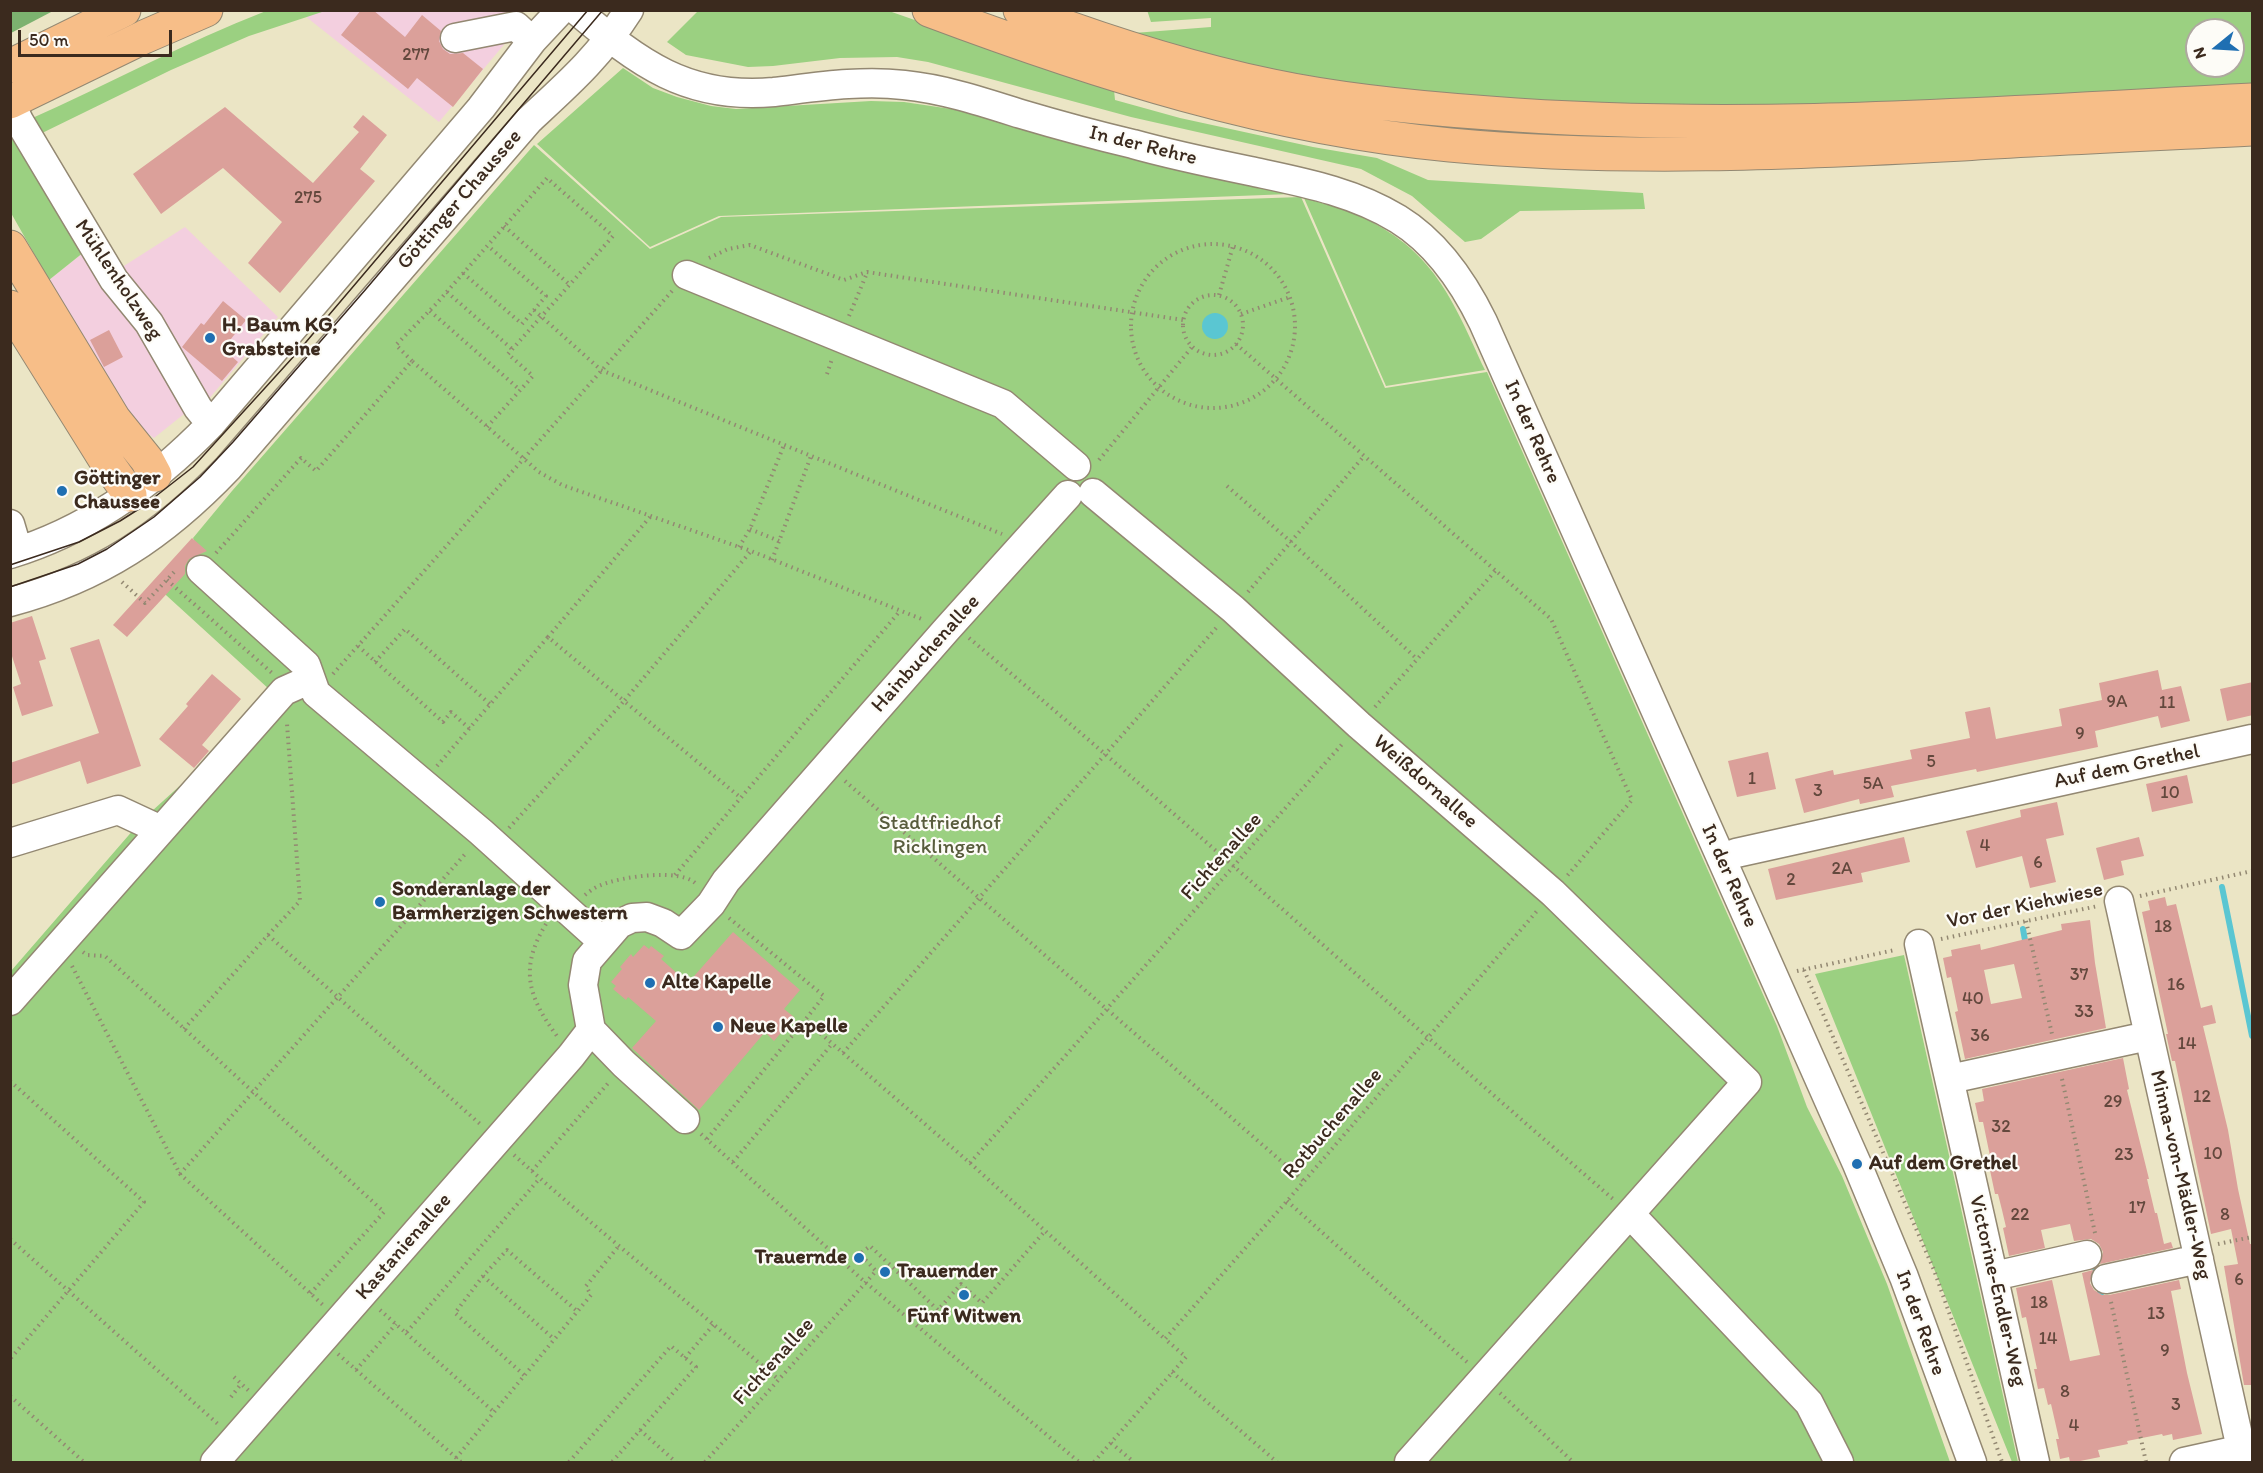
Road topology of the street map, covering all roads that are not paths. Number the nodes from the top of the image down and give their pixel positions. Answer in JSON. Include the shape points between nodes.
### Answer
{"nodes":[{"id":1,"x":124,"y":10,"type":"edge"},
{"id":2,"x":206,"y":10,"type":"edge"},
{"id":3,"x":561,"y":10,"type":"edge"},
{"id":4,"x":576,"y":10,"type":"edge"},
{"id":5,"x":629,"y":10,"type":"edge"},
{"id":6,"x":929,"y":10,"type":"edge"},
{"id":7,"x":1020,"y":10,"type":"edge"},
{"id":8,"x":455,"y":38,"type":"dead end"},
{"id":9,"x":610,"y":40,"type":"junction"},
{"id":10,"x":532,"y":41,"type":"junction"},
{"id":11,"x":19,"y":62,"type":"edge"},
{"id":12,"x":2253,"y":100,"type":"edge"},
{"id":13,"x":10,"y":102,"type":"edge"},
{"id":14,"x":2253,"y":129,"type":"edge"},
{"id":15,"x":10,"y":247,"type":"edge"},
{"id":16,"x":687,"y":275,"type":"dead end"},
{"id":17,"x":10,"y":307,"type":"edge"},
{"id":18,"x":211,"y":424,"type":"junction"},
{"id":19,"x":155,"y":476,"type":"junction"},
{"id":20,"x":1082,"y":481,"type":"junction"},
{"id":21,"x":130,"y":495,"type":"junction"},
{"id":22,"x":176,"y":518,"type":"junction"},
{"id":23,"x":10,"y":524,"type":"edge"},
{"id":24,"x":14,"y":553,"type":"edge"},
{"id":25,"x":191,"y":568,"type":"road end"},
{"id":26,"x":10,"y":602,"type":"edge"},
{"id":27,"x":322,"y":677,"type":"junction"},
{"id":28,"x":2253,"y":739,"type":"edge"},
{"id":29,"x":161,"y":830,"type":"junction"},
{"id":30,"x":10,"y":843,"type":"edge"},
{"id":31,"x":1721,"y":858,"type":"junction"},
{"id":32,"x":2120,"y":901,"type":"road end"},
{"id":33,"x":603,"y":942,"type":"junction"},
{"id":34,"x":1919,"y":944,"type":"road end"},
{"id":35,"x":10,"y":1001,"type":"edge"},
{"id":36,"x":591,"y":1030,"type":"junction"},
{"id":37,"x":2148,"y":1036,"type":"junction"},
{"id":38,"x":1950,"y":1079,"type":"junction"},
{"id":39,"x":685,"y":1119,"type":"road end"},
{"id":40,"x":1630,"y":1214,"type":"junction"},
{"id":41,"x":2092,"y":1245,"type":"road end"},
{"id":42,"x":2198,"y":1254,"type":"junction"},
{"id":43,"x":1994,"y":1276,"type":"junction"},
{"id":44,"x":2106,"y":1279,"type":"road end"},
{"id":45,"x":2246,"y":1453,"type":"edge"},
{"id":46,"x":215,"y":1462,"type":"edge"},
{"id":47,"x":1409,"y":1462,"type":"edge"},
{"id":48,"x":1839,"y":1462,"type":"edge"},
{"id":49,"x":1972,"y":1462,"type":"edge"},
{"id":50,"x":2035,"y":1462,"type":"edge"},
{"id":51,"x":2184,"y":1462,"type":"edge"}],
"edges":[{"from":1,"to":11,"type":"main road"},
{"from":2,"to":13,"type":"main road"},
{"from":3,"to":10,"type":"street","name":"Göttinger Chaussee"},
{"from":4,"to":9,"type":"street","name":"In der Rehre"},
{"from":5,"to":9,"type":"street","name":"Göttinger Chaussee"},
{"from":6,"to":14,"type":"main road","via":[[1151,86],[1270,117],[1448,145],[1642,154],[1820,151]]},
{"from":7,"to":12,"type":"main road","via":[[1166,60],[1273,86],[1405,107],[1551,118],[1790,121]]},
{"from":8,"to":10,"type":"street","via":[[516,26]]},
{"from":9,"to":22,"type":"street","name":"Göttinger Chaussee","via":[[584,70],[529,120],[228,468]]},
{"from":9,"to":31,"type":"street","name":"In der Rehre","via":[[669,77],[705,89],[743,93],[885,84],[959,95],[1181,157],[1322,186],[1365,202],[1422,236],[1468,291]]},
{"from":10,"to":18,"type":"street","name":"Göttinger Chaussee","via":[[481,108]]},
{"from":13,"to":18,"type":"street","name":"Mühlenholzweg","via":[[114,280],[149,323]]},
{"from":15,"to":19,"type":"main road","via":[[114,420]]},
{"from":16,"to":20,"type":"street","name":"Weißdornallee","via":[[1003,404]]},
{"from":17,"to":21,"type":"main road"},
{"from":18,"to":19,"type":"street","name":"Göttinger Chaussee"},
{"from":19,"to":21,"type":"street","name":"Göttinger Chaussee"},
{"from":19,"to":22,"type":"street"},
{"from":20,"to":33,"type":"street","name":"Hainbuchenallee","via":[[946,629],[681,935],[663,922],[632,918],[619,924]]},
{"from":20,"to":40,"type":"street","name":"Weißdornallee","via":[[1233,609],[1553,893],[1747,1082]]},
{"from":21,"to":22,"type":"street","via":[[154,517]]},
{"from":21,"to":24,"type":"street","name":"Göttinger Chaussee","via":[[74,530]]},
{"from":22,"to":26,"type":"street","name":"Göttinger Chaussee","via":[[113,562],[42,594]]},
{"from":23,"to":24,"type":"street"},
{"from":25,"to":27,"type":"street"},
{"from":27,"to":29,"type":"street","via":[[284,691]]},
{"from":27,"to":33,"type":"street","via":[[316,693],[481,832]]},
{"from":28,"to":31,"type":"street","name":"Auf dem Grethel"},
{"from":29,"to":30,"type":"street","via":[[118,810]]},
{"from":29,"to":35,"type":"street"},
{"from":31,"to":49,"type":"street","name":"In der Rehre","via":[[1904,1277]]},
{"from":32,"to":37,"type":"street","name":"Minna-von-Mädler-Weg"},
{"from":33,"to":36,"type":"street","via":[[587,962],[583,985]]},
{"from":34,"to":38,"type":"street","name":"Victorine-Endler-Weg"},
{"from":36,"to":39,"type":"street"},
{"from":36,"to":46,"type":"street","name":"Kastanienallee"},
{"from":37,"to":38,"type":"street"},
{"from":37,"to":42,"type":"street","name":"Minna-von-Mädler-Weg"},
{"from":38,"to":43,"type":"street","name":"Victorine-Endler-Weg"},
{"from":40,"to":47,"type":"street"},
{"from":40,"to":48,"type":"street","via":[[1809,1403]]},
{"from":41,"to":43,"type":"street"},
{"from":42,"to":44,"type":"street"},
{"from":42,"to":45,"type":"street","name":"Minna-von-Mädler-Weg"},
{"from":43,"to":50,"type":"street","name":"Victorine-Endler-Weg"},
{"from":45,"to":51,"type":"street"}]}
